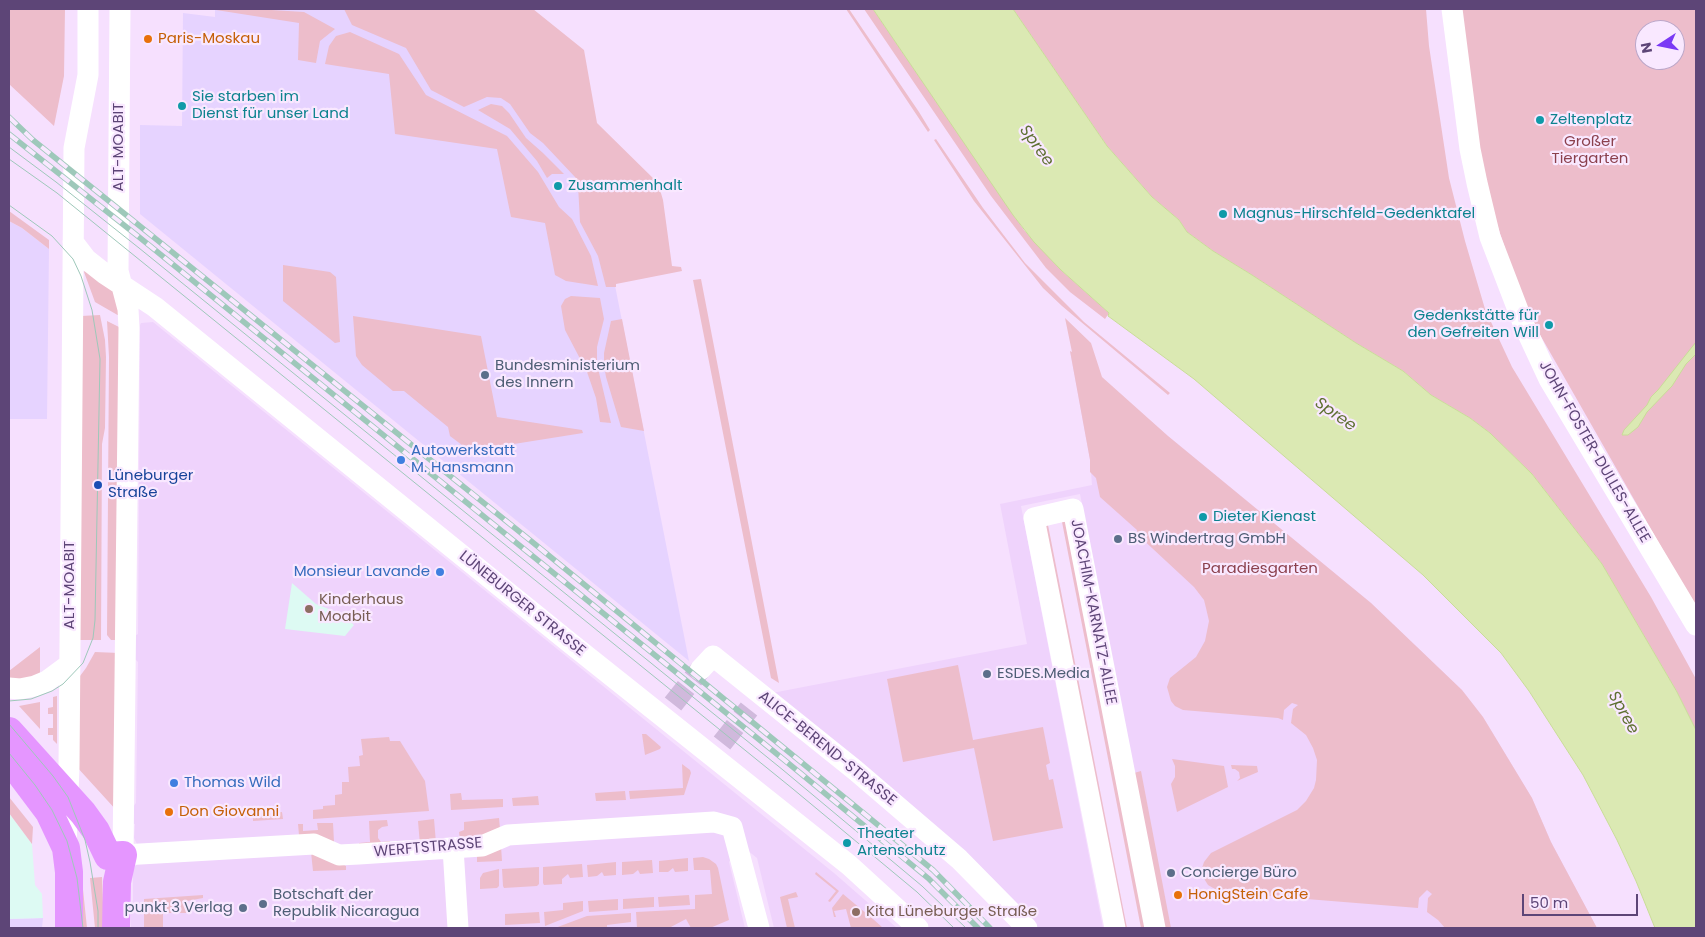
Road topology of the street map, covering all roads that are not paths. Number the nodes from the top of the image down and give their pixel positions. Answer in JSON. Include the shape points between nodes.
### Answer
{"nodes":[{"id":1,"x":88,"y":9,"type":"edge"},
{"id":2,"x":120,"y":9,"type":"edge"},
{"id":3,"x":1452,"y":9,"type":"edge"},
{"id":4,"x":73,"y":242,"type":"junction"},
{"id":5,"x":122,"y":286,"type":"junction"},
{"id":6,"x":1696,"y":625,"type":"edge"},
{"id":7,"x":706,"y":663,"type":"dead end"},
{"id":8,"x":70,"y":664,"type":"junction"},
{"id":9,"x":9,"y":688,"type":"edge"},
{"id":10,"x":9,"y":730,"type":"edge"},
{"id":11,"x":9,"y":759,"type":"edge"},
{"id":12,"x":68,"y":797,"type":"junction"},
{"id":13,"x":66,"y":848,"type":"junction"},
{"id":14,"x":453,"y":848,"type":"junction"},
{"id":15,"x":116,"y":856,"type":"junction"},
{"id":16,"x":69,"y":928,"type":"edge"},
{"id":17,"x":116,"y":928,"type":"edge"},
{"id":18,"x":458,"y":928,"type":"edge"},
{"id":19,"x":758,"y":928,"type":"edge"},
{"id":20,"x":918,"y":928,"type":"edge"},
{"id":21,"x":1027,"y":928,"type":"edge"},
{"id":22,"x":1116,"y":928,"type":"edge"},
{"id":23,"x":1155,"y":928,"type":"edge"}],
"edges":[{"from":1,"to":4,"type":"street","name":"ALT-MOABIT","via":[[88,75],[74,148]]},
{"from":2,"to":5,"type":"street","name":"ALT-MOABIT","via":[[118,271]]},
{"from":3,"to":6,"type":"street","name":"JOHN-FOSTER-DULLES-ALLEE","via":[[1476,183],[1490,237],[1523,323],[1549,379]]},
{"from":4,"to":5,"type":"street","via":[[86,259]]},
{"from":4,"to":8,"type":"street","name":"ALT-MOABIT"},
{"from":5,"to":15,"type":"street","name":"ALT-MOABIT","via":[[129,328]]},
{"from":5,"to":20,"type":"street","name":"LÜNEBURGER STRASSE","via":[[155,307],[569,642],[718,749]]},
{"from":7,"to":21,"type":"street","name":"ALICE-BEREND-STRASSE","via":[[755,702],[855,770],[959,859]]},
{"from":8,"to":9,"type":"street","via":[[35,686]]},
{"from":8,"to":12,"type":"street","name":"ALT-MOABIT"},
{"from":10,"to":12,"type":"main road"},
{"from":11,"to":13,"type":"main road","via":[[49,812]]},
{"from":12,"to":13,"type":"street","name":"ALT-MOABIT"},
{"from":12,"to":15,"type":"main road"},
{"from":13,"to":16,"type":"main road","name":"ALT-MOABIT"},
{"from":14,"to":15,"type":"street","name":"WERFTSTRASSE","via":[[338,855],[308,844]]},
{"from":14,"to":18,"type":"street"},
{"from":14,"to":19,"type":"street","name":"WERFTSTRASSE","via":[[482,846],[508,835],[714,822],[732,827]]},
{"from":15,"to":17,"type":"main road","name":"ALT-MOABIT"},
{"from":22,"to":23,"type":"street","name":"JOACHIM-KARNATZ-ALLEE","via":[[1034,518],[1073,509]]}]}
